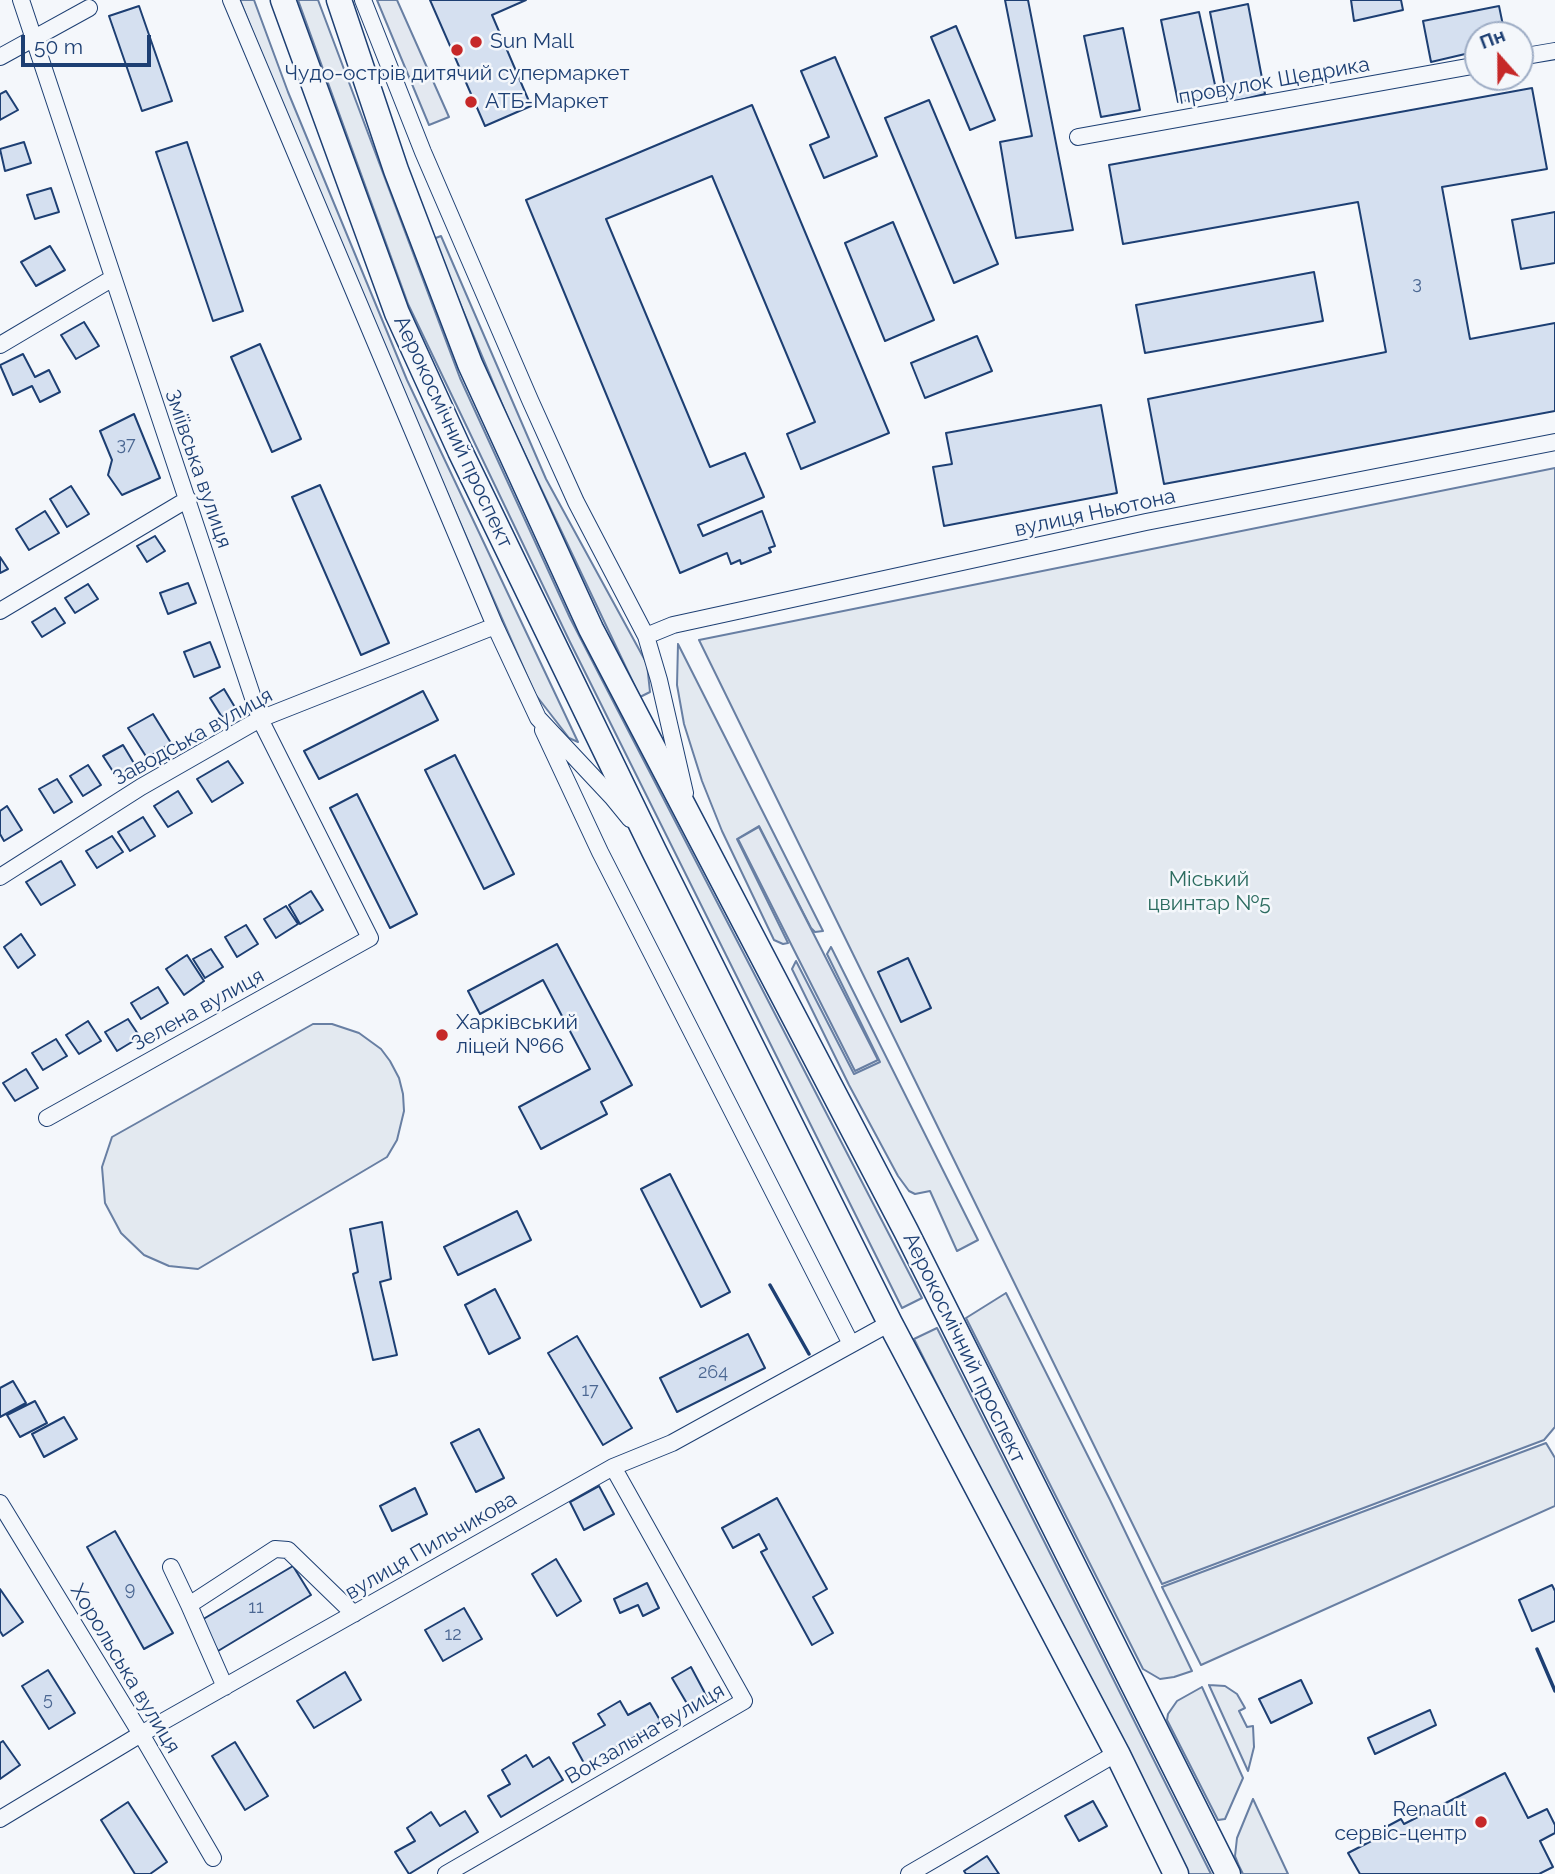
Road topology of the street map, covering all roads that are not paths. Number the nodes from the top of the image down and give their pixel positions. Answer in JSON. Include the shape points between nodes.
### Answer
{"nodes":[{"id":1,"x":21,"y":0,"type":"edge"},
{"id":2,"x":231,"y":0,"type":"edge"},
{"id":3,"x":283,"y":0,"type":"edge"},
{"id":4,"x":339,"y":0,"type":"edge"},
{"id":5,"x":363,"y":0,"type":"edge"},
{"id":6,"x":89,"y":8,"type":"dead end"},
{"id":7,"x":33,"y":37,"type":"junction"},
{"id":8,"x":1555,"y":51,"type":"edge"},
{"id":9,"x":1534,"y":55,"type":"edge"},
{"id":10,"x":0,"y":57,"type":"edge"},
{"id":11,"x":1464,"y":68,"type":"edge"},
{"id":12,"x":1077,"y":137,"type":"dead end"},
{"id":13,"x":113,"y":278,"type":"junction"},
{"id":14,"x":0,"y":345,"type":"edge"},
{"id":15,"x":1555,"y":442,"type":"edge"},
{"id":16,"x":188,"y":499,"type":"junction"},
{"id":17,"x":0,"y":611,"type":"edge"},
{"id":18,"x":495,"y":626,"type":"junction"},
{"id":19,"x":646,"y":636,"type":"junction"},
{"id":20,"x":260,"y":719,"type":"junction"},
{"id":21,"x":538,"y":719,"type":"junction"},
{"id":22,"x":693,"y":826,"type":"junction"},
{"id":23,"x":654,"y":851,"type":"junction"},
{"id":24,"x":0,"y":877,"type":"edge"},
{"id":25,"x":369,"y":938,"type":"joint"},
{"id":26,"x":47,"y":1118,"type":"dead end"},
{"id":27,"x":890,"y":1323,"type":"junction"},
{"id":28,"x":851,"y":1344,"type":"junction"},
{"id":29,"x":612,"y":1468,"type":"junction"},
{"id":30,"x":0,"y":1503,"type":"edge"},
{"id":31,"x":171,"y":1567,"type":"dead end"},
{"id":32,"x":189,"y":1605,"type":"junction"},
{"id":33,"x":354,"y":1614,"type":"junction"},
{"id":34,"x":225,"y":1687,"type":"junction"},
{"id":35,"x":141,"y":1734,"type":"junction"},
{"id":36,"x":1117,"y":1753,"type":"junction"},
{"id":37,"x":0,"y":1819,"type":"edge"},
{"id":38,"x":213,"y":1857,"type":"dead end"},
{"id":39,"x":446,"y":1874,"type":"edge"},
{"id":40,"x":909,"y":1874,"type":"edge"},
{"id":41,"x":1176,"y":1874,"type":"edge"},
{"id":42,"x":1228,"y":1874,"type":"edge"}],
"edges":[{"from":1,"to":7,"type":"street","name":"Зміївська вулиця"},
{"from":2,"to":18,"type":"street","name":"Аерокосмічний проспект"},
{"from":3,"to":23,"type":"main road","name":"Аерокосмічний проспект","via":[[397,313]]},
{"from":4,"to":22,"type":"main road","name":"Аерокосмічний проспект","via":[[396,170],[470,364],[591,629]]},
{"from":5,"to":19,"type":"street","name":"Аерокосмічний проспект","via":[[530,400],[576,502]]},
{"from":6,"to":7,"type":"street"},
{"from":7,"to":10,"type":"street"},
{"from":7,"to":13,"type":"street","name":"Зміївська вулиця"},
{"from":8,"to":9,"type":"street"},
{"from":11,"to":12,"type":"street","name":"провулок Щедрика"},
{"from":13,"to":14,"type":"street"},
{"from":13,"to":16,"type":"street","name":"Зміївська вулиця"},
{"from":15,"to":19,"type":"street","name":"вулиця Ньютона","via":[[1146,522],[673,625]]},
{"from":16,"to":17,"type":"street"},
{"from":16,"to":20,"type":"street","name":"Зміївська вулиця"},
{"from":18,"to":20,"type":"street","name":"Заводська вулиця"},
{"from":18,"to":21,"type":"street","name":"Аерокосмічний проспект"},
{"from":19,"to":22,"type":"street","name":"Аерокосмічний проспект"},
{"from":20,"to":24,"type":"street","name":"Заводська вулиця"},
{"from":20,"to":25,"type":"street","name":"Зміївська вулиця"},
{"from":21,"to":23,"type":"street","name":"Аерокосмічний проспект","via":[[612,797]]},
{"from":21,"to":28,"type":"street","name":"Аерокосмічний проспект","via":[[600,852]]},
{"from":22,"to":42,"type":"main road","name":"Аерокосмічний проспект","via":[[906,1231]]},
{"from":23,"to":27,"type":"main road","name":"Аерокосмічний проспект"},
{"from":25,"to":26,"type":"street","name":"Зелена вулиця"},
{"from":27,"to":28,"type":"street","name":"вулиця Пильчикова"},
{"from":27,"to":36,"type":"main road","name":"Аерокосмічний проспект"},
{"from":28,"to":29,"type":"street","name":"вулиця Пильчикова","via":[[672,1443]]},
{"from":29,"to":33,"type":"street","name":"вулиця Пильчикова"},
{"from":29,"to":39,"type":"street","name":"Вокзальна вулиця","via":[[744,1701]]},
{"from":30,"to":35,"type":"street","name":"Хорольська вулиця"},
{"from":31,"to":32,"type":"street"},
{"from":32,"to":33,"type":"street","via":[[275,1549],[288,1550]]},
{"from":32,"to":34,"type":"street"},
{"from":33,"to":34,"type":"street","name":"вулиця Пильчикова"},
{"from":34,"to":35,"type":"street","name":"вулиця Пильчикова"},
{"from":35,"to":37,"type":"street","name":"вулиця Пильчикова"},
{"from":35,"to":38,"type":"street","name":"Хорольська вулиця"},
{"from":36,"to":40,"type":"street"},
{"from":36,"to":41,"type":"main road","name":"Аерокосмічний проспект"}]}
